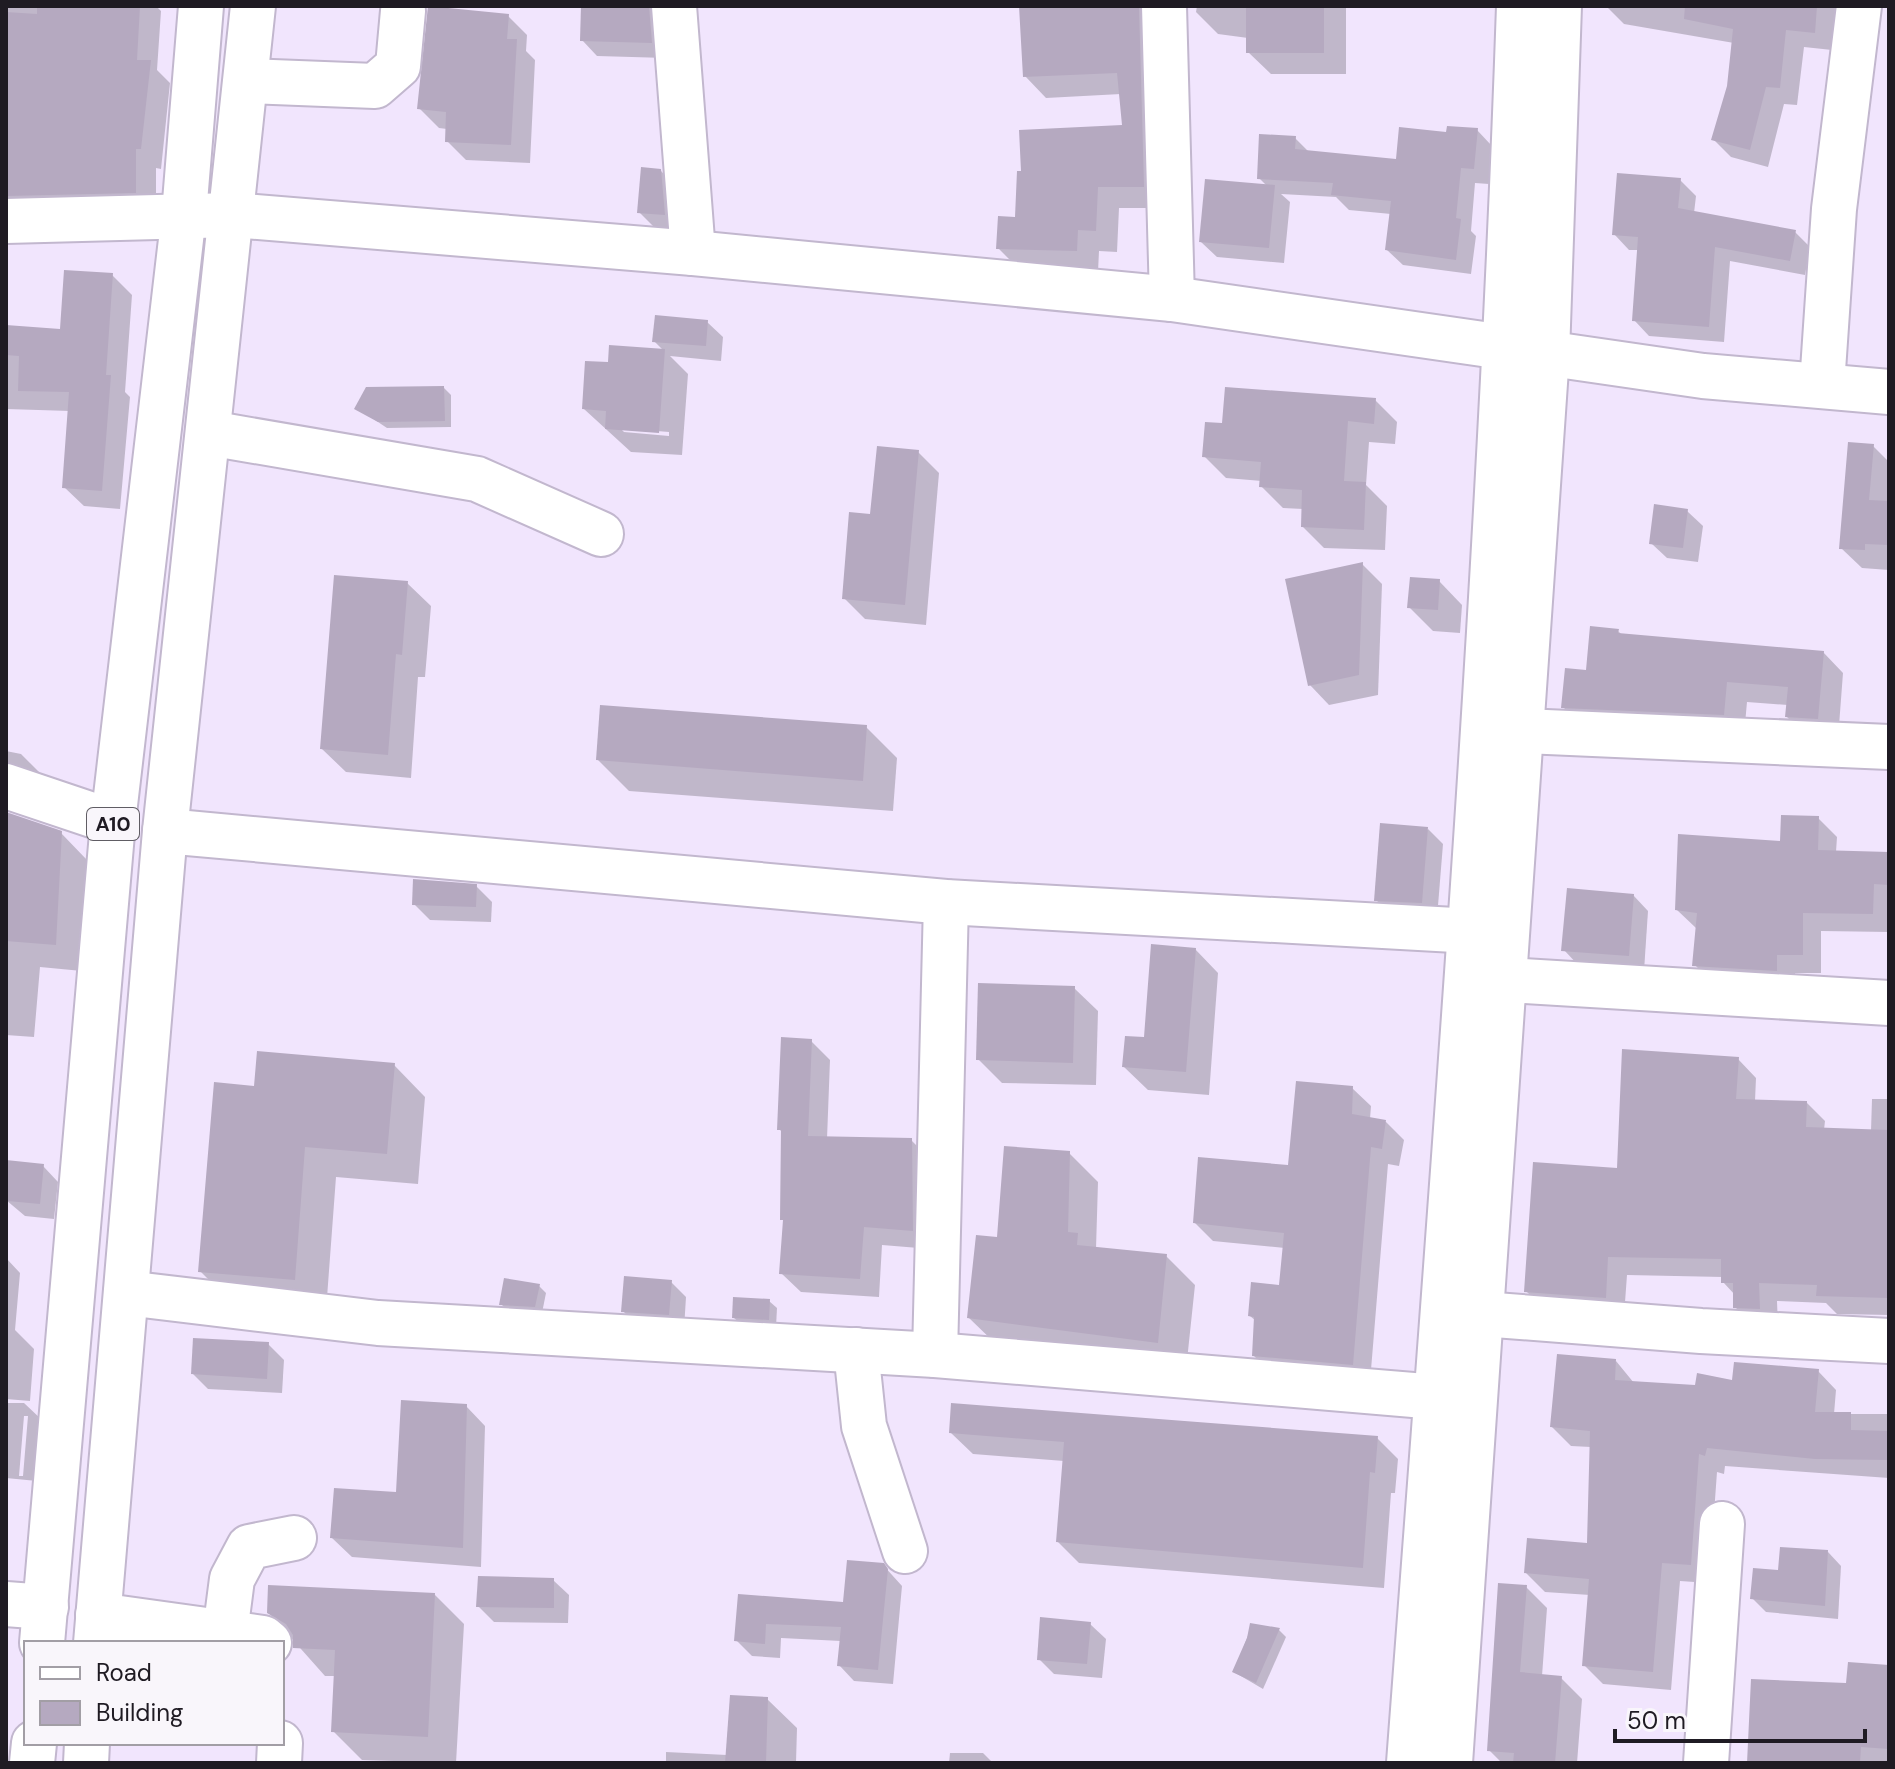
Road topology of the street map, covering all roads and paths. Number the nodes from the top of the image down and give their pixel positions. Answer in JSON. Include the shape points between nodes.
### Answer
{"nodes":[{"id":1,"x":201,"y":6,"type":"edge"},
{"id":2,"x":253,"y":6,"type":"edge"},
{"id":3,"x":674,"y":6,"type":"edge"},
{"id":4,"x":1164,"y":6,"type":"edge"},
{"id":5,"x":1519,"y":6,"type":"edge"},
{"id":6,"x":1559,"y":6,"type":"edge"},
{"id":7,"x":1859,"y":6,"type":"edge"},
{"id":8,"x":403,"y":11,"type":"dead end"},
{"id":9,"x":246,"y":81,"type":"junction"},
{"id":10,"x":184,"y":214,"type":"junction"},
{"id":11,"x":233,"y":215,"type":"junction"},
{"id":12,"x":6,"y":221,"type":"edge"},
{"id":13,"x":693,"y":253,"type":"junction"},
{"id":14,"x":1172,"y":299,"type":"junction"},
{"id":15,"x":1527,"y":351,"type":"junction"},
{"id":16,"x":1822,"y":385,"type":"junction"},
{"id":17,"x":1889,"y":392,"type":"edge"},
{"id":18,"x":209,"y":433,"type":"junction"},
{"id":19,"x":601,"y":534,"type":"dead end"},
{"id":20,"x":1523,"y":731,"type":"junction"},
{"id":21,"x":1889,"y":747,"type":"edge"},
{"id":22,"x":6,"y":786,"type":"edge"},
{"id":23,"x":113,"y":822,"type":"junction"},
{"id":24,"x":165,"y":831,"type":"junction"},
{"id":25,"x":946,"y":902,"type":"junction"},
{"id":26,"x":1473,"y":931,"type":"junction"},
{"id":27,"x":1506,"y":980,"type":"junction"},
{"id":28,"x":1889,"y":1003,"type":"edge"},
{"id":29,"x":126,"y":1293,"type":"junction"},
{"id":30,"x":1482,"y":1314,"type":"junction"},
{"id":31,"x":1889,"y":1341,"type":"edge"},
{"id":32,"x":856,"y":1350,"type":"junction"},
{"id":33,"x":935,"y":1355,"type":"junction"},
{"id":34,"x":1437,"y":1397,"type":"junction"},
{"id":35,"x":1722,"y":1524,"type":"dead end"},
{"id":36,"x":294,"y":1538,"type":"dead end"},
{"id":37,"x":905,"y":1551,"type":"dead end"},
{"id":38,"x":31,"y":1618,"type":"edge"},
{"id":39,"x":97,"y":1629,"type":"edge"},
{"id":40,"x":225,"y":1633,"type":"junction"},
{"id":41,"x":267,"y":1641,"type":"edge"},
{"id":42,"x":1409,"y":1763,"type":"edge"},
{"id":43,"x":1450,"y":1763,"type":"edge"},
{"id":44,"x":1706,"y":1763,"type":"edge"}],
"edges":[{"from":1,"to":10,"type":"main road","number":"A10"},
{"from":2,"to":9,"type":"main road","number":"A10"},
{"from":3,"to":13,"type":"main road"},
{"from":4,"to":14,"type":"main road"},
{"from":5,"to":15,"type":"main road"},
{"from":6,"to":15,"type":"main road"},
{"from":7,"to":16,"type":"main road","via":[[1834,209]]},
{"from":8,"to":9,"type":"main road","via":[[398,66],[375,86]]},
{"from":9,"to":11,"type":"main road","number":"A10"},
{"from":10,"to":11,"type":"main road"},
{"from":10,"to":12,"type":"main road"},
{"from":10,"to":23,"type":"main road","number":"A10"},
{"from":11,"to":13,"type":"main road"},
{"from":11,"to":18,"type":"main road","number":"A10"},
{"from":13,"to":14,"type":"main road"},
{"from":14,"to":15,"type":"main road"},
{"from":15,"to":16,"type":"main road","via":[[1703,376]]},
{"from":15,"to":20,"type":"main road"},
{"from":15,"to":26,"type":"main road"},
{"from":16,"to":17,"type":"main road"},
{"from":18,"to":19,"type":"main road","via":[[477,479]]},
{"from":18,"to":24,"type":"main road","number":"A10"},
{"from":20,"to":21,"type":"main road"},
{"from":20,"to":27,"type":"main road"},
{"from":22,"to":23,"type":"main road"},
{"from":23,"to":38,"type":"main road","number":"A10"},
{"from":24,"to":25,"type":"main road"},
{"from":24,"to":29,"type":"main road","number":"A10"},
{"from":25,"to":26,"type":"main road"},
{"from":25,"to":33,"type":"main road"},
{"from":26,"to":34,"type":"main road"},
{"from":27,"to":28,"type":"main road"},
{"from":27,"to":30,"type":"main road"},
{"from":29,"to":32,"type":"main road","via":[[378,1323]]},
{"from":29,"to":39,"type":"main road","number":"A10"},
{"from":30,"to":31,"type":"main road"},
{"from":30,"to":43,"type":"main road"},
{"from":32,"to":33,"type":"main road"},
{"from":32,"to":37,"type":"main road","via":[[864,1426]]},
{"from":33,"to":34,"type":"main road"},
{"from":34,"to":42,"type":"main road"},
{"from":35,"to":44,"type":"main road"},
{"from":36,"to":40,"type":"main road","via":[[249,1547],[232,1579]]},
{"from":39,"to":40,"type":"main road"},
{"from":40,"to":41,"type":"main road"}]}
